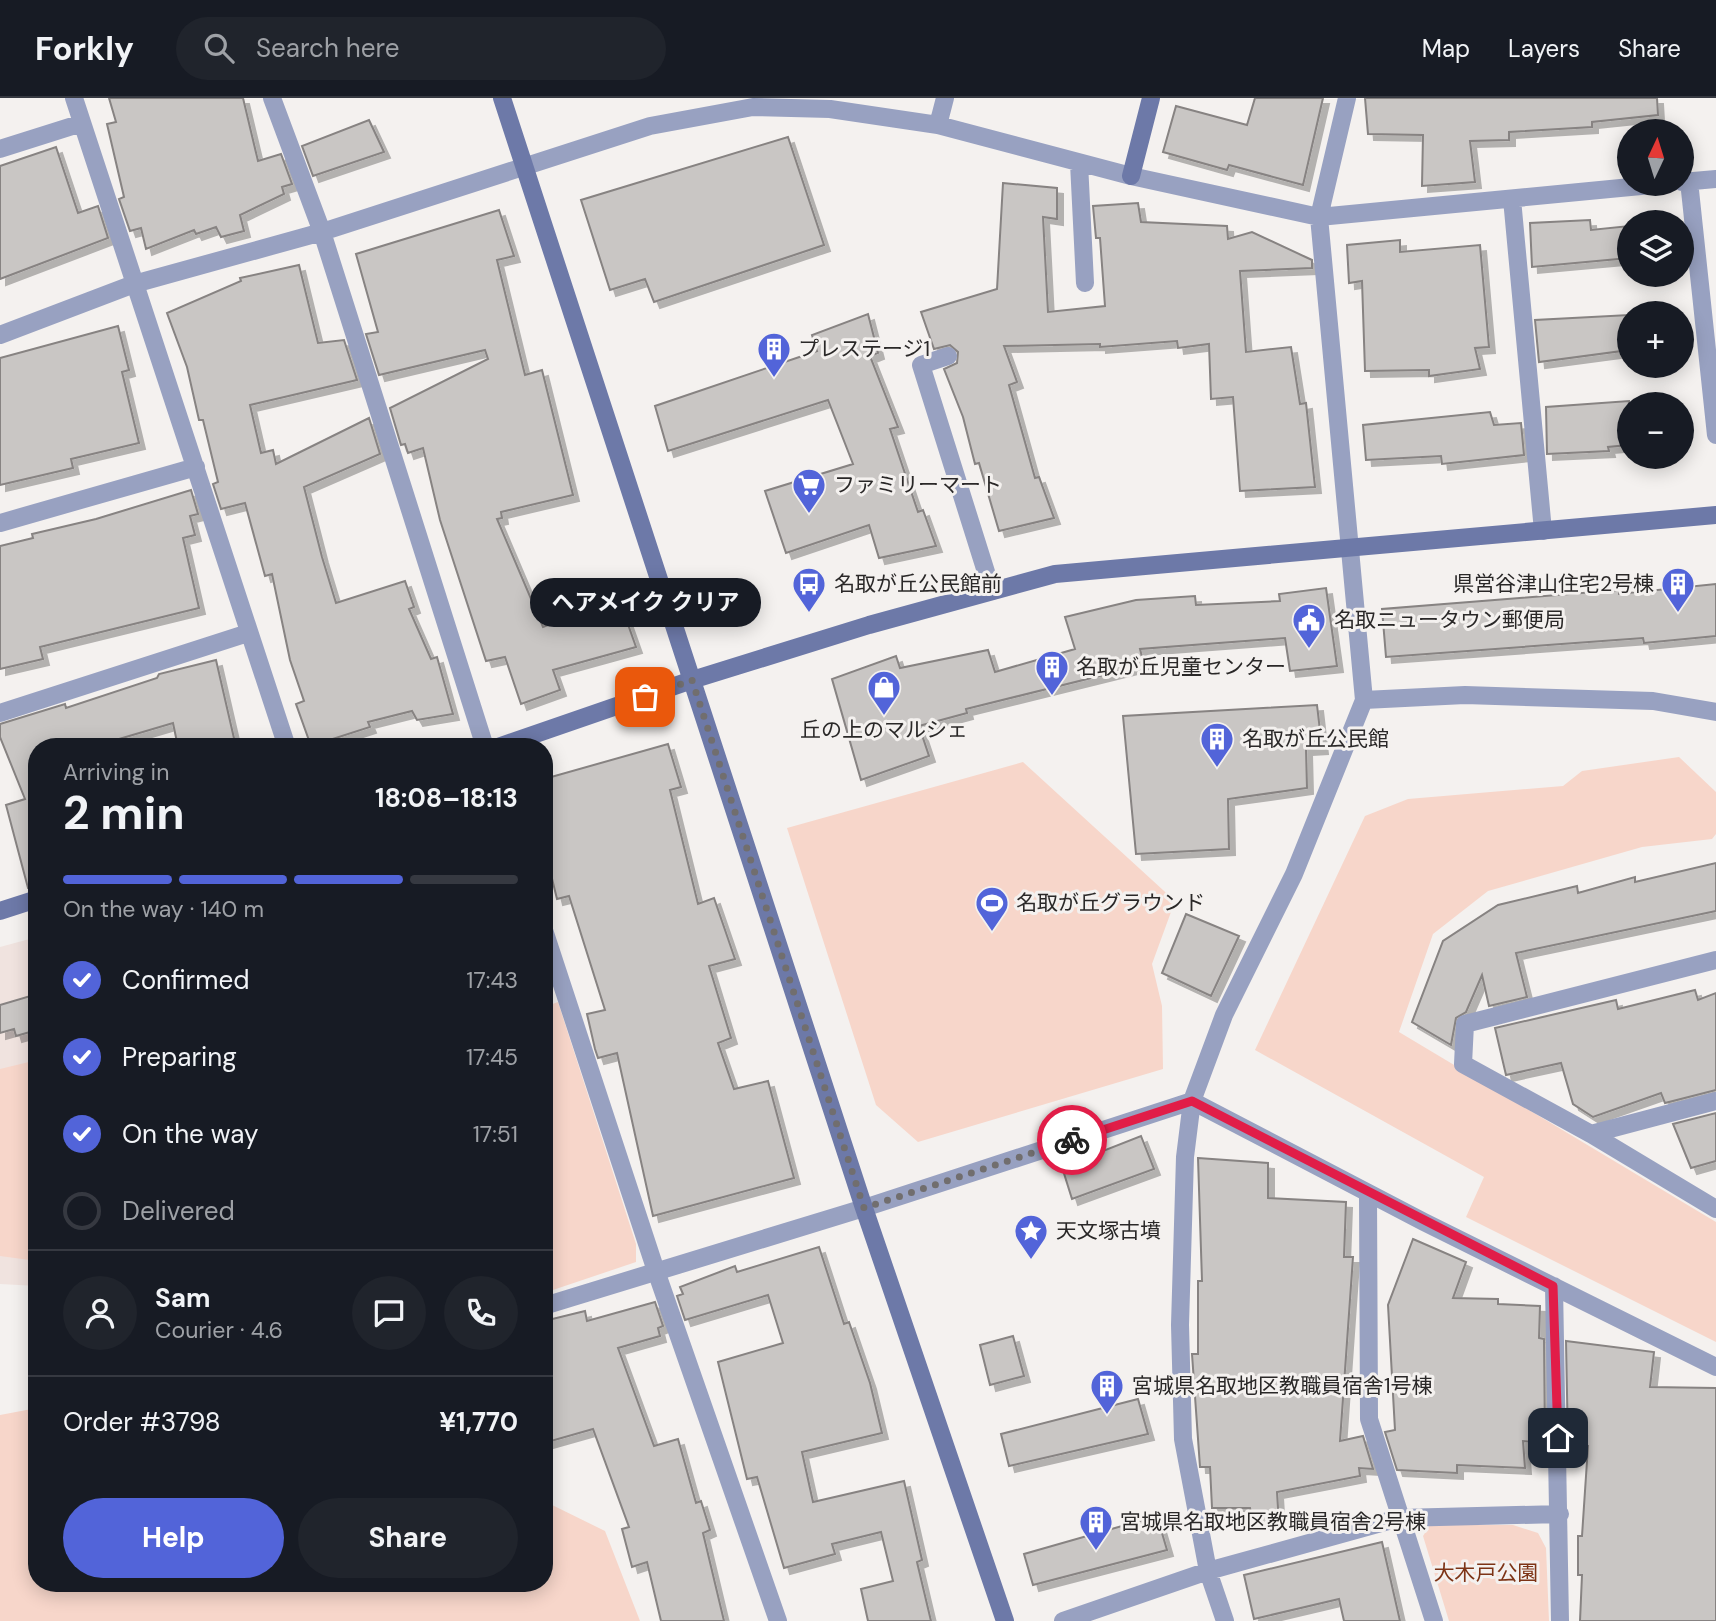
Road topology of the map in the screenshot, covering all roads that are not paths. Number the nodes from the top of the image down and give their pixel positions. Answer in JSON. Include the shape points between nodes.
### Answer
{"nodes":[{"id":1,"x":74,"y":98,"type":"edge"},
{"id":2,"x":272,"y":98,"type":"edge"},
{"id":3,"x":502,"y":98,"type":"edge"},
{"id":4,"x":945,"y":98,"type":"edge"},
{"id":5,"x":1151,"y":98,"type":"edge"},
{"id":6,"x":1347,"y":98,"type":"edge"},
{"id":7,"x":754,"y":103,"type":"edge"},
{"id":8,"x":82,"y":122,"type":"junction"},
{"id":9,"x":938,"y":125,"type":"junction"},
{"id":10,"x":0,"y":149,"type":"edge"},
{"id":11,"x":1079,"y":163,"type":"junction"},
{"id":12,"x":523,"y":169,"type":"junction"},
{"id":13,"x":1131,"y":176,"type":"junction"},
{"id":14,"x":1716,"y":179,"type":"edge"},
{"id":15,"x":1694,"y":180,"type":"edge"},
{"id":16,"x":1617,"y":188,"type":"edge"},
{"id":17,"x":1688,"y":196,"type":"edge"},
{"id":18,"x":1512,"y":199,"type":"junction"},
{"id":19,"x":1319,"y":218,"type":"junction"},
{"id":20,"x":322,"y":232,"type":"junction"},
{"id":21,"x":1085,"y":283,"type":"dead end"},
{"id":22,"x":134,"y":284,"type":"junction"},
{"id":23,"x":0,"y":335,"type":"edge"},
{"id":24,"x":948,"y":356,"type":"dead end"},
{"id":25,"x":1716,"y":435,"type":"edge"},
{"id":26,"x":196,"y":467,"type":"junction"},
{"id":27,"x":1716,"y":515,"type":"edge"},
{"id":28,"x":0,"y":523,"type":"edge"},
{"id":29,"x":1543,"y":531,"type":"junction"},
{"id":30,"x":1351,"y":550,"type":"junction"},
{"id":31,"x":992,"y":591,"type":"junction"},
{"id":32,"x":248,"y":632,"type":"junction"},
{"id":33,"x":692,"y":680,"type":"junction"},
{"id":34,"x":1364,"y":700,"type":"junction"},
{"id":35,"x":1716,"y":712,"type":"edge"},
{"id":36,"x":0,"y":713,"type":"edge"},
{"id":37,"x":283,"y":738,"type":"edge"},
{"id":38,"x":482,"y":738,"type":"edge"},
{"id":39,"x":524,"y":738,"type":"edge"},
{"id":40,"x":28,"y":903,"type":"edge"},
{"id":41,"x":0,"y":911,"type":"edge"},
{"id":42,"x":553,"y":957,"type":"edge"},
{"id":43,"x":1716,"y":960,"type":"edge"},
{"id":44,"x":1192,"y":1101,"type":"junction"},
{"id":45,"x":1716,"y":1101,"type":"edge"},
{"id":46,"x":1591,"y":1134,"type":"junction"},
{"id":47,"x":1368,"y":1193,"type":"junction"},
{"id":48,"x":864,"y":1208,"type":"junction"},
{"id":49,"x":1716,"y":1209,"type":"edge"},
{"id":50,"x":656,"y":1271,"type":"junction"},
{"id":51,"x":1553,"y":1286,"type":"junction"},
{"id":52,"x":553,"y":1303,"type":"edge"},
{"id":53,"x":1716,"y":1367,"type":"edge"},
{"id":54,"x":1560,"y":1514,"type":"junction"},
{"id":55,"x":1399,"y":1518,"type":"junction"},
{"id":56,"x":1208,"y":1571,"type":"junction"},
{"id":57,"x":778,"y":1621,"type":"edge"},
{"id":58,"x":1005,"y":1621,"type":"edge"},
{"id":59,"x":1063,"y":1621,"type":"edge"},
{"id":60,"x":1225,"y":1621,"type":"edge"},
{"id":61,"x":1434,"y":1621,"type":"edge"},
{"id":62,"x":1560,"y":1621,"type":"edge"}],
"edges":[{"from":1,"to":8,"type":"street"},
{"from":2,"to":20,"type":"street"},
{"from":3,"to":12,"type":"street"},
{"from":4,"to":9,"type":"street"},
{"from":5,"to":13,"type":"street"},
{"from":6,"to":19,"type":"street"},
{"from":7,"to":9,"type":"street"},
{"from":7,"to":12,"type":"street","via":[[650,126]]},
{"from":8,"to":10,"type":"street"},
{"from":8,"to":22,"type":"street"},
{"from":9,"to":11,"type":"street"},
{"from":11,"to":13,"type":"street"},
{"from":11,"to":21,"type":"street"},
{"from":12,"to":20,"type":"street"},
{"from":12,"to":33,"type":"street"},
{"from":13,"to":19,"type":"street"},
{"from":14,"to":15,"type":"street"},
{"from":16,"to":18,"type":"street"},
{"from":17,"to":25,"type":"street"},
{"from":18,"to":19,"type":"street"},
{"from":18,"to":29,"type":"street"},
{"from":19,"to":30,"type":"street"},
{"from":20,"to":22,"type":"street"},
{"from":20,"to":38,"type":"street"},
{"from":22,"to":23,"type":"street"},
{"from":22,"to":26,"type":"street"},
{"from":24,"to":31,"type":"street","via":[[921,365]]},
{"from":26,"to":28,"type":"street"},
{"from":26,"to":32,"type":"street"},
{"from":27,"to":29,"type":"street"},
{"from":29,"to":30,"type":"street"},
{"from":30,"to":31,"type":"street","via":[[1055,574]]},
{"from":30,"to":34,"type":"street"},
{"from":31,"to":33,"type":"street"},
{"from":32,"to":36,"type":"street"},
{"from":32,"to":37,"type":"street"},
{"from":33,"to":39,"type":"street"},
{"from":33,"to":48,"type":"street"},
{"from":34,"to":35,"type":"street","via":[[1465,695],[1653,701]]},
{"from":34,"to":44,"type":"street","via":[[1294,874],[1224,1015]]},
{"from":40,"to":41,"type":"street"},
{"from":42,"to":50,"type":"street"},
{"from":43,"to":46,"type":"street","via":[[1465,1024],[1463,1064]]},
{"from":44,"to":47,"type":"street"},
{"from":44,"to":48,"type":"street"},
{"from":44,"to":56,"type":"street","via":[[1185,1157],[1181,1299],[1183,1439]]},
{"from":45,"to":46,"type":"street"},
{"from":46,"to":49,"type":"street"},
{"from":47,"to":51,"type":"street"},
{"from":47,"to":55,"type":"street","via":[[1369,1419]]},
{"from":48,"to":50,"type":"street"},
{"from":48,"to":58,"type":"street"},
{"from":50,"to":52,"type":"street"},
{"from":50,"to":57,"type":"street"},
{"from":51,"to":53,"type":"street"},
{"from":51,"to":54,"type":"street"},
{"from":54,"to":55,"type":"street"},
{"from":54,"to":62,"type":"street"},
{"from":55,"to":56,"type":"street"},
{"from":55,"to":61,"type":"street"},
{"from":56,"to":59,"type":"street"},
{"from":56,"to":60,"type":"street"}]}
